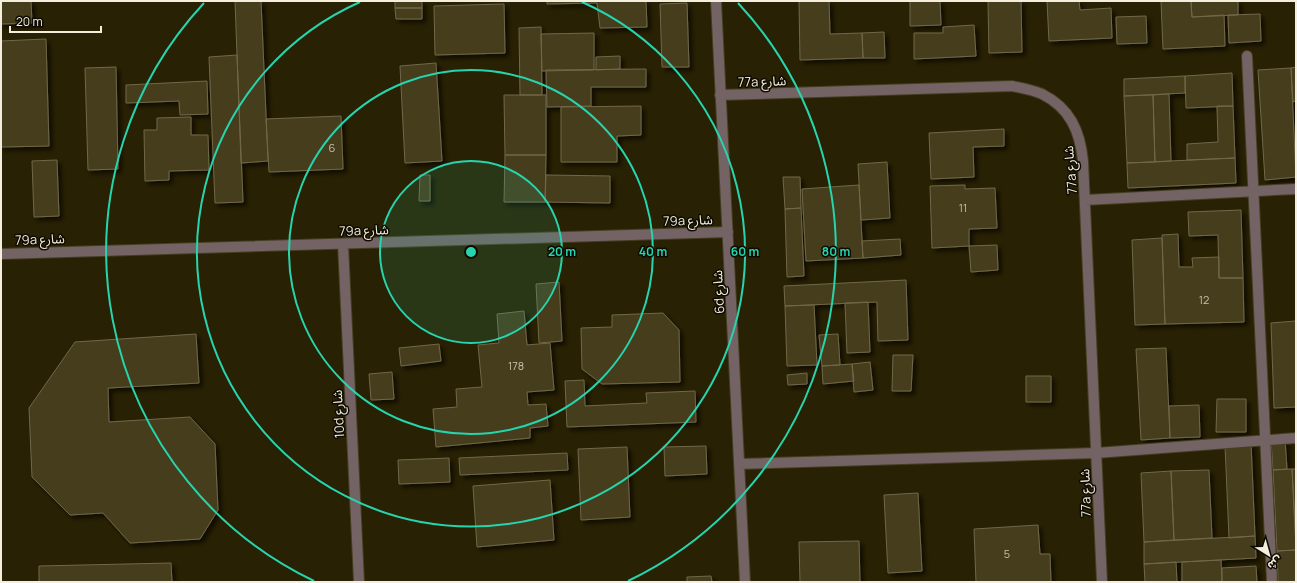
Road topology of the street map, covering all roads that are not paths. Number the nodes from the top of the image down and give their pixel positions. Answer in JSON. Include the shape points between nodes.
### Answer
{"nodes":[{"id":1,"x":716,"y":1,"type":"edge"},
{"id":2,"x":1247,"y":56,"type":"dead end"},
{"id":3,"x":720,"y":95,"type":"junction"},
{"id":4,"x":1296,"y":189,"type":"edge"},
{"id":5,"x":1253,"y":192,"type":"junction"},
{"id":6,"x":1085,"y":200,"type":"junction"},
{"id":7,"x":728,"y":232,"type":"junction"},
{"id":8,"x":343,"y":244,"type":"junction"},
{"id":9,"x":1,"y":254,"type":"edge"},
{"id":10,"x":1296,"y":438,"type":"edge"},
{"id":11,"x":1265,"y":440,"type":"junction"},
{"id":12,"x":1096,"y":453,"type":"junction"},
{"id":13,"x":739,"y":464,"type":"junction"},
{"id":14,"x":359,"y":582,"type":"edge"},
{"id":15,"x":746,"y":582,"type":"edge"},
{"id":16,"x":1102,"y":582,"type":"edge"},
{"id":17,"x":1272,"y":582,"type":"edge"}],
"edges":[{"from":1,"to":3,"type":"street","name":"6d شارع"},
{"from":2,"to":5,"type":"street"},
{"from":3,"to":6,"type":"street","name":"77a شارع","via":[[1012,86],[1041,93],[1062,107],[1074,122],[1081,141]]},
{"from":3,"to":7,"type":"street","name":"6d شارع"},
{"from":4,"to":5,"type":"street"},
{"from":5,"to":6,"type":"street"},
{"from":5,"to":11,"type":"street"},
{"from":6,"to":12,"type":"street","name":"77a شارع"},
{"from":7,"to":8,"type":"street","name":"79a شارع"},
{"from":7,"to":13,"type":"street","name":"6d شارع"},
{"from":8,"to":9,"type":"street","name":"79a شارع"},
{"from":8,"to":14,"type":"street","name":"10d شارع"},
{"from":10,"to":11,"type":"street"},
{"from":11,"to":12,"type":"street"},
{"from":11,"to":17,"type":"street"},
{"from":12,"to":13,"type":"street"},
{"from":12,"to":16,"type":"street","name":"77a شارع"},
{"from":13,"to":15,"type":"street","name":"6d شارع"}]}
